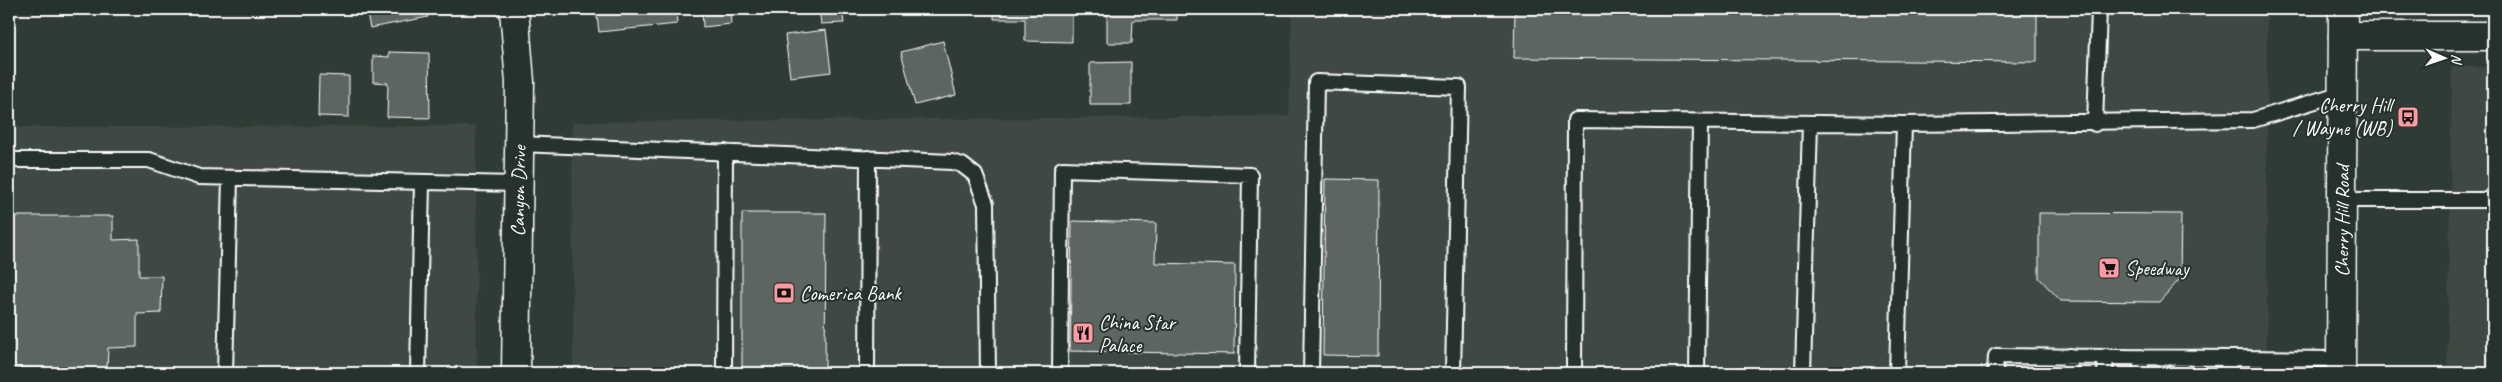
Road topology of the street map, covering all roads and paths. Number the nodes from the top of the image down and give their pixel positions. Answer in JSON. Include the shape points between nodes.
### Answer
{"nodes":[{"id":1,"x":514,"y":9,"type":"edge"},
{"id":2,"x":2098,"y":9,"type":"edge"},
{"id":3,"x":2343,"y":9,"type":"edge"},
{"id":4,"x":2343,"y":36,"type":"junction"},
{"id":5,"x":2493,"y":36,"type":"edge"},
{"id":6,"x":2342,"y":93,"type":"junction"},
{"id":7,"x":1700,"y":122,"type":"junction"},
{"id":8,"x":1810,"y":123,"type":"junction"},
{"id":9,"x":1904,"y":124,"type":"junction"},
{"id":10,"x":2094,"y":124,"type":"junction"},
{"id":11,"x":519,"y":144,"type":"junction"},
{"id":12,"x":725,"y":152,"type":"junction"},
{"id":13,"x":868,"y":158,"type":"junction"},
{"id":14,"x":9,"y":160,"type":"edge"},
{"id":15,"x":230,"y":178,"type":"junction"},
{"id":16,"x":422,"y":182,"type":"junction"},
{"id":17,"x":519,"y":184,"type":"junction"},
{"id":18,"x":2341,"y":200,"type":"junction"},
{"id":19,"x":2493,"y":200,"type":"edge"},
{"id":20,"x":2070,"y":356,"type":"junction"},
{"id":21,"x":2106,"y":356,"type":"junction"},
{"id":22,"x":2142,"y":357,"type":"junction"},
{"id":23,"x":2181,"y":358,"type":"junction"},
{"id":24,"x":2228,"y":358,"type":"junction"},
{"id":25,"x":2341,"y":366,"type":"edge"},
{"id":26,"x":224,"y":373,"type":"edge"},
{"id":27,"x":418,"y":373,"type":"edge"},
{"id":28,"x":516,"y":373,"type":"edge"},
{"id":29,"x":724,"y":373,"type":"edge"},
{"id":30,"x":867,"y":373,"type":"edge"},
{"id":31,"x":988,"y":373,"type":"edge"},
{"id":32,"x":1060,"y":373,"type":"edge"},
{"id":33,"x":1247,"y":373,"type":"edge"},
{"id":34,"x":1311,"y":373,"type":"edge"},
{"id":35,"x":1453,"y":373,"type":"edge"},
{"id":36,"x":1574,"y":373,"type":"edge"},
{"id":37,"x":1696,"y":373,"type":"edge"},
{"id":38,"x":1803,"y":373,"type":"edge"},
{"id":39,"x":1897,"y":373,"type":"edge"},
{"id":40,"x":1995,"y":373,"type":"edge"},
{"id":41,"x":2070,"y":373,"type":"edge"},
{"id":42,"x":2105,"y":373,"type":"edge"},
{"id":43,"x":2141,"y":373,"type":"edge"},
{"id":44,"x":2181,"y":373,"type":"edge"},
{"id":45,"x":2228,"y":373,"type":"edge"}],
"edges":[{"from":1,"to":11,"type":"street","name":"Canyon Drive","via":[[520,82]]},
{"from":2,"to":10,"type":"lane"},
{"from":3,"to":4,"type":"street","name":"Cherry Hill Road"},
{"from":4,"to":5,"type":"street"},
{"from":4,"to":6,"type":"street","name":"Cherry Hill Road"},
{"from":6,"to":10,"type":"lane","via":[[2252,120]]},
{"from":6,"to":18,"type":"street","name":"Cherry Hill Road"},
{"from":7,"to":8,"type":"lane"},
{"from":7,"to":36,"type":"lane","via":[[1575,120]]},
{"from":7,"to":37,"type":"lane"},
{"from":8,"to":9,"type":"lane"},
{"from":8,"to":38,"type":"lane"},
{"from":9,"to":10,"type":"lane"},
{"from":9,"to":39,"type":"lane"},
{"from":11,"to":12,"type":"lane"},
{"from":11,"to":17,"type":"street","name":"Canyon Drive"},
{"from":12,"to":13,"type":"lane"},
{"from":12,"to":29,"type":"lane"},
{"from":13,"to":30,"type":"lane"},
{"from":13,"to":31,"type":"lane","via":[[952,162],[962,164],[975,175],[986,204]]},
{"from":14,"to":15,"type":"lane","via":[[149,160],[200,178]]},
{"from":15,"to":16,"type":"lane"},
{"from":15,"to":26,"type":"lane"},
{"from":16,"to":17,"type":"lane"},
{"from":16,"to":27,"type":"lane"},
{"from":17,"to":28,"type":"street","name":"Canyon Drive"},
{"from":18,"to":19,"type":"lane"},
{"from":18,"to":25,"type":"street","name":"Cherry Hill Road"},
{"from":20,"to":21,"type":"lane"},
{"from":20,"to":40,"type":"lane","via":[[1996,356]]},
{"from":20,"to":41,"type":"lane"},
{"from":21,"to":22,"type":"lane"},
{"from":21,"to":42,"type":"lane"},
{"from":22,"to":23,"type":"lane"},
{"from":22,"to":43,"type":"lane"},
{"from":23,"to":24,"type":"lane"},
{"from":23,"to":44,"type":"lane"},
{"from":24,"to":25,"type":"lane"},
{"from":24,"to":45,"type":"lane"},
{"from":32,"to":33,"type":"lane","via":[[1062,169],[1250,175]]},
{"from":34,"to":35,"type":"lane","via":[[1316,82],[1459,87]]}]}
